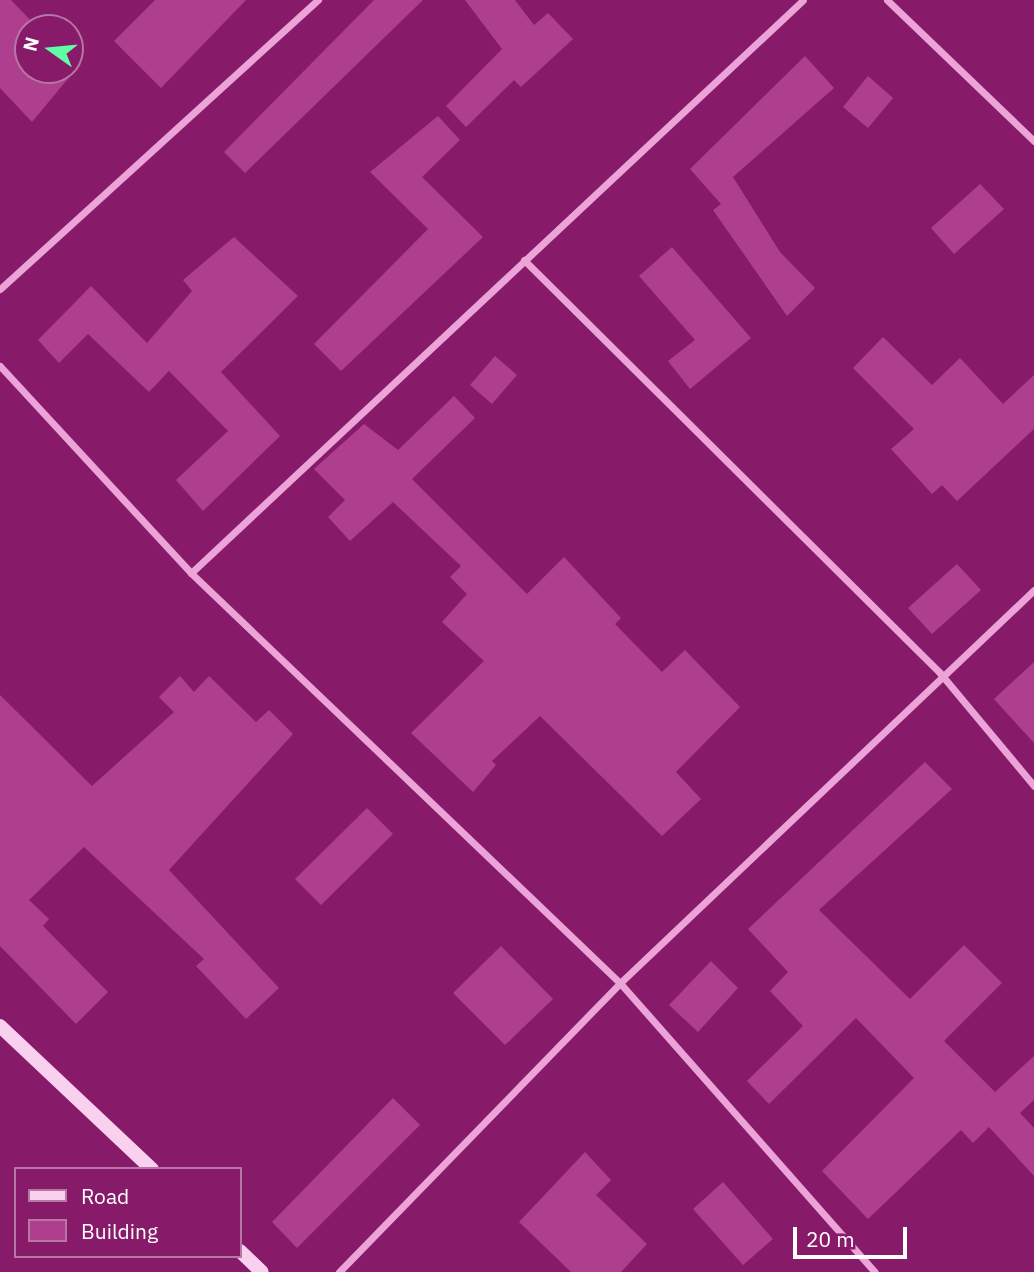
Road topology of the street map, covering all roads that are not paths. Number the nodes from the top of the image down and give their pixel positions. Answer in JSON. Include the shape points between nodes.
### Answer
{"nodes":[{"id":1,"x":318,"y":0,"type":"edge"},
{"id":2,"x":803,"y":0,"type":"edge"},
{"id":3,"x":887,"y":0,"type":"edge"},
{"id":4,"x":1034,"y":141,"type":"edge"},
{"id":5,"x":524,"y":260,"type":"junction"},
{"id":6,"x":0,"y":289,"type":"edge"},
{"id":7,"x":0,"y":366,"type":"edge"},
{"id":8,"x":191,"y":573,"type":"junction"},
{"id":9,"x":1034,"y":590,"type":"edge"},
{"id":10,"x":940,"y":673,"type":"junction"},
{"id":11,"x":1034,"y":786,"type":"edge"},
{"id":12,"x":620,"y":983,"type":"junction"},
{"id":13,"x":0,"y":1026,"type":"edge"},
{"id":14,"x":150,"y":1167,"type":"edge"},
{"id":15,"x":242,"y":1253,"type":"edge"},
{"id":16,"x":262,"y":1272,"type":"edge"},
{"id":17,"x":339,"y":1272,"type":"edge"},
{"id":18,"x":875,"y":1272,"type":"edge"}],
"edges":[{"from":1,"to":6,"type":"street"},
{"from":2,"to":5,"type":"street"},
{"from":3,"to":4,"type":"street"},
{"from":5,"to":8,"type":"street"},
{"from":5,"to":10,"type":"street"},
{"from":7,"to":8,"type":"street"},
{"from":8,"to":12,"type":"street"},
{"from":9,"to":10,"type":"street"},
{"from":10,"to":11,"type":"street"},
{"from":10,"to":12,"type":"street"},
{"from":12,"to":17,"type":"street"},
{"from":12,"to":18,"type":"street"},
{"from":13,"to":14,"type":"street"},
{"from":15,"to":16,"type":"street"}]}
